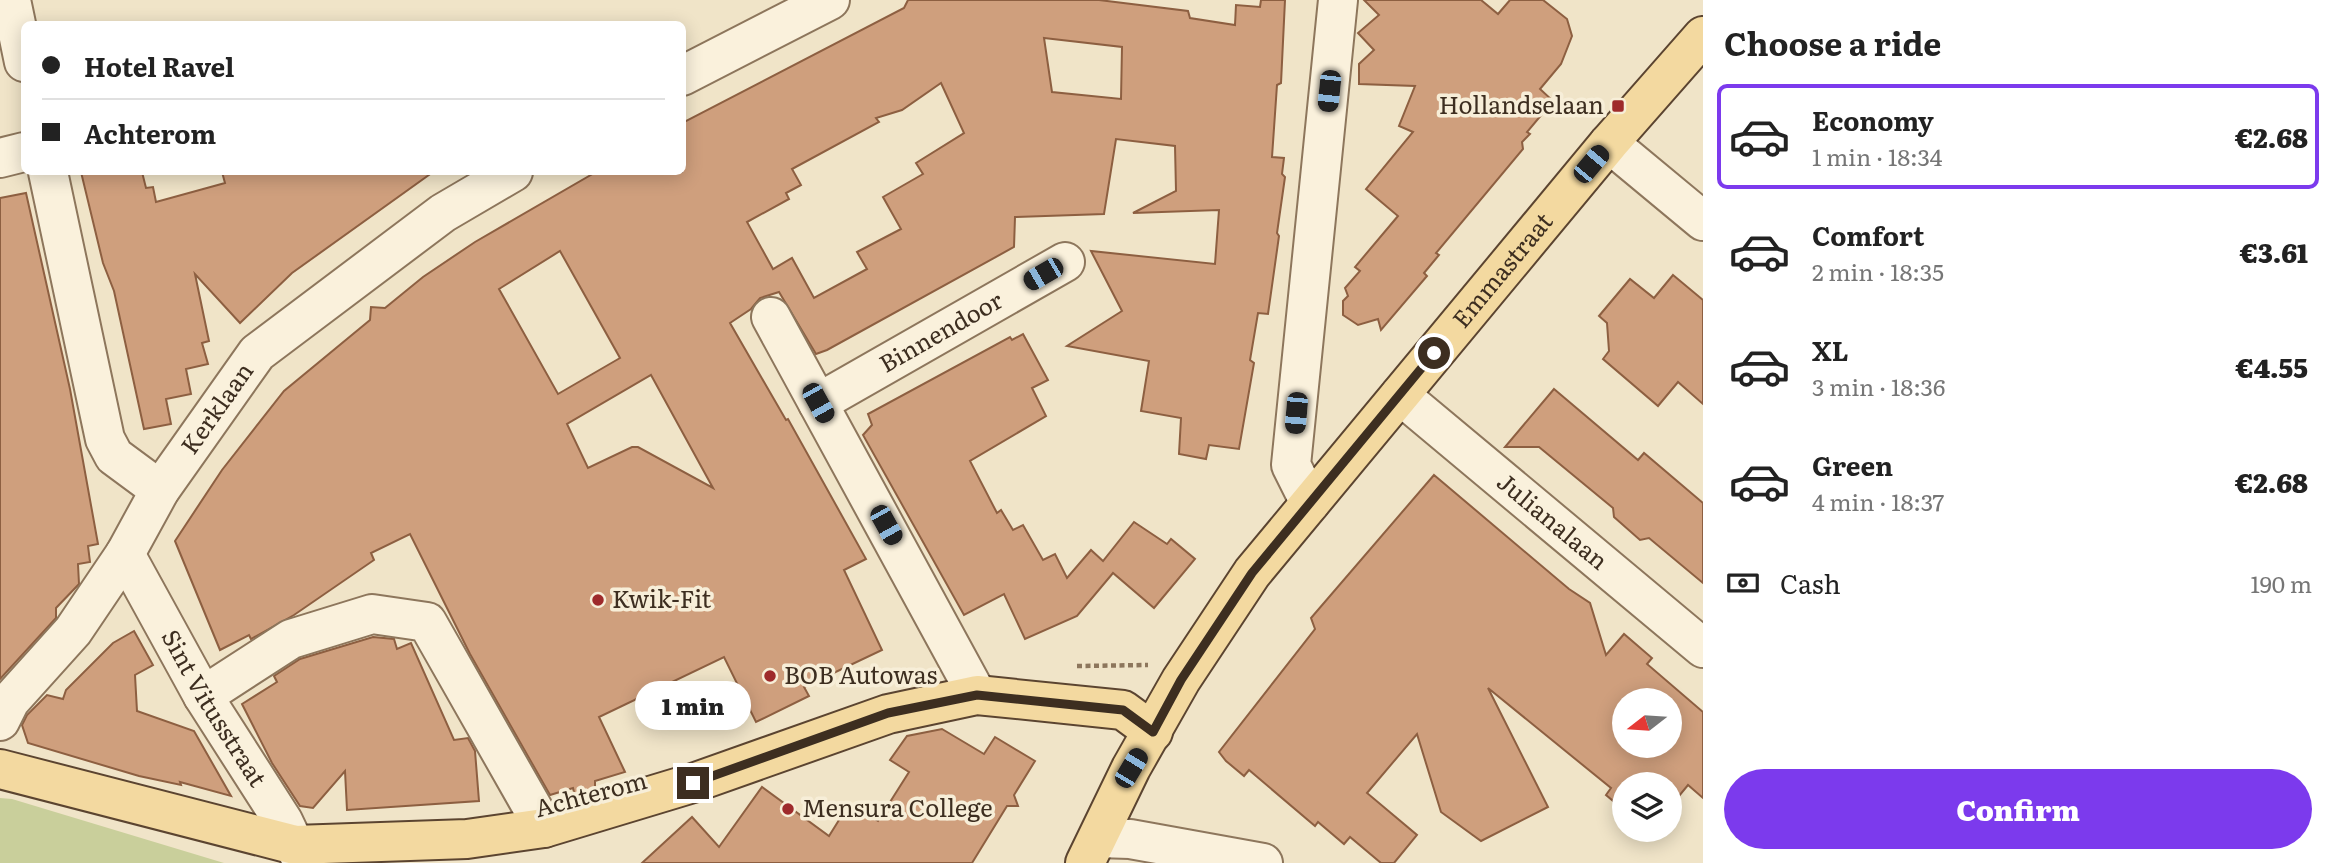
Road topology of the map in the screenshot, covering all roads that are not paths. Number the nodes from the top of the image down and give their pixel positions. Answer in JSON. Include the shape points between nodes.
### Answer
{"nodes":[{"id":1,"x":11,"y":0,"type":"edge"},
{"id":2,"x":830,"y":0,"type":"edge"},
{"id":3,"x":1338,"y":0,"type":"edge"},
{"id":4,"x":1703,"y":36,"type":"edge"},
{"id":5,"x":21,"y":48,"type":"edge"},
{"id":6,"x":686,"y":74,"type":"edge"},
{"id":7,"x":1609,"y":143,"type":"junction"},
{"id":8,"x":21,"y":153,"type":"edge"},
{"id":9,"x":0,"y":158,"type":"edge"},
{"id":10,"x":49,"y":175,"type":"edge"},
{"id":11,"x":508,"y":175,"type":"edge"},
{"id":12,"x":1703,"y":221,"type":"edge"},
{"id":13,"x":1065,"y":261,"type":"dead end"},
{"id":14,"x":771,"y":317,"type":"dead end"},
{"id":15,"x":1400,"y":395,"type":"junction"},
{"id":16,"x":818,"y":403,"type":"junction"},
{"id":17,"x":160,"y":490,"type":"junction"},
{"id":18,"x":1310,"y":503,"type":"junction"},
{"id":19,"x":125,"y":554,"type":"junction"},
{"id":20,"x":1703,"y":648,"type":"edge"},
{"id":21,"x":977,"y":695,"type":"junction"},
{"id":22,"x":203,"y":696,"type":"junction"},
{"id":23,"x":0,"y":721,"type":"edge"},
{"id":24,"x":1153,"y":732,"type":"junction"},
{"id":25,"x":0,"y":769,"type":"edge"},
{"id":26,"x":544,"y":828,"type":"junction"},
{"id":27,"x":1092,"y":850,"type":"edge"},
{"id":28,"x":299,"y":854,"type":"edge"},
{"id":29,"x":1263,"y":863,"type":"edge"}],
"edges":[{"from":1,"to":5,"type":"street"},
{"from":2,"to":6,"type":"street"},
{"from":3,"to":18,"type":"street","via":[[1291,465]]},
{"from":4,"to":7,"type":"main road","name":"Emmastraat"},
{"from":7,"to":12,"type":"street"},
{"from":7,"to":15,"type":"main road","name":"Emmastraat"},
{"from":8,"to":9,"type":"street"},
{"from":10,"to":17,"type":"street","via":[[105,439],[114,456]]},
{"from":11,"to":17,"type":"street","name":"Kerklaan","via":[[443,213],[257,353]]},
{"from":13,"to":16,"type":"street","name":"Binnendoor"},
{"from":14,"to":16,"type":"street"},
{"from":15,"to":18,"type":"main road","name":"Emmastraat"},
{"from":15,"to":20,"type":"street","name":"Julianalaan"},
{"from":16,"to":21,"type":"street"},
{"from":17,"to":19,"type":"street","name":"Kerklaan"},
{"from":18,"to":24,"type":"main road","name":"Emmastraat","via":[[1252,573],[1181,680]]},
{"from":19,"to":22,"type":"street","name":"Sint Vitusstraat"},
{"from":19,"to":23,"type":"street","name":"Kerklaan","via":[[73,631],[10,701]]},
{"from":21,"to":24,"type":"main road","name":"Achterom","via":[[1123,710]]},
{"from":21,"to":26,"type":"main road","name":"Achterom","via":[[888,713],[693,783]]},
{"from":22,"to":26,"type":"street","via":[[291,639],[372,614],[427,622]]},
{"from":22,"to":28,"type":"street","name":"Sint Vitusstraat"},
{"from":24,"to":27,"type":"main road","name":"Emmastraat"},
{"from":25,"to":28,"type":"main road","name":"Achterom"},
{"from":26,"to":28,"type":"main road","name":"Achterom"},
{"from":27,"to":29,"type":"street","via":[[1130,839]]}]}
